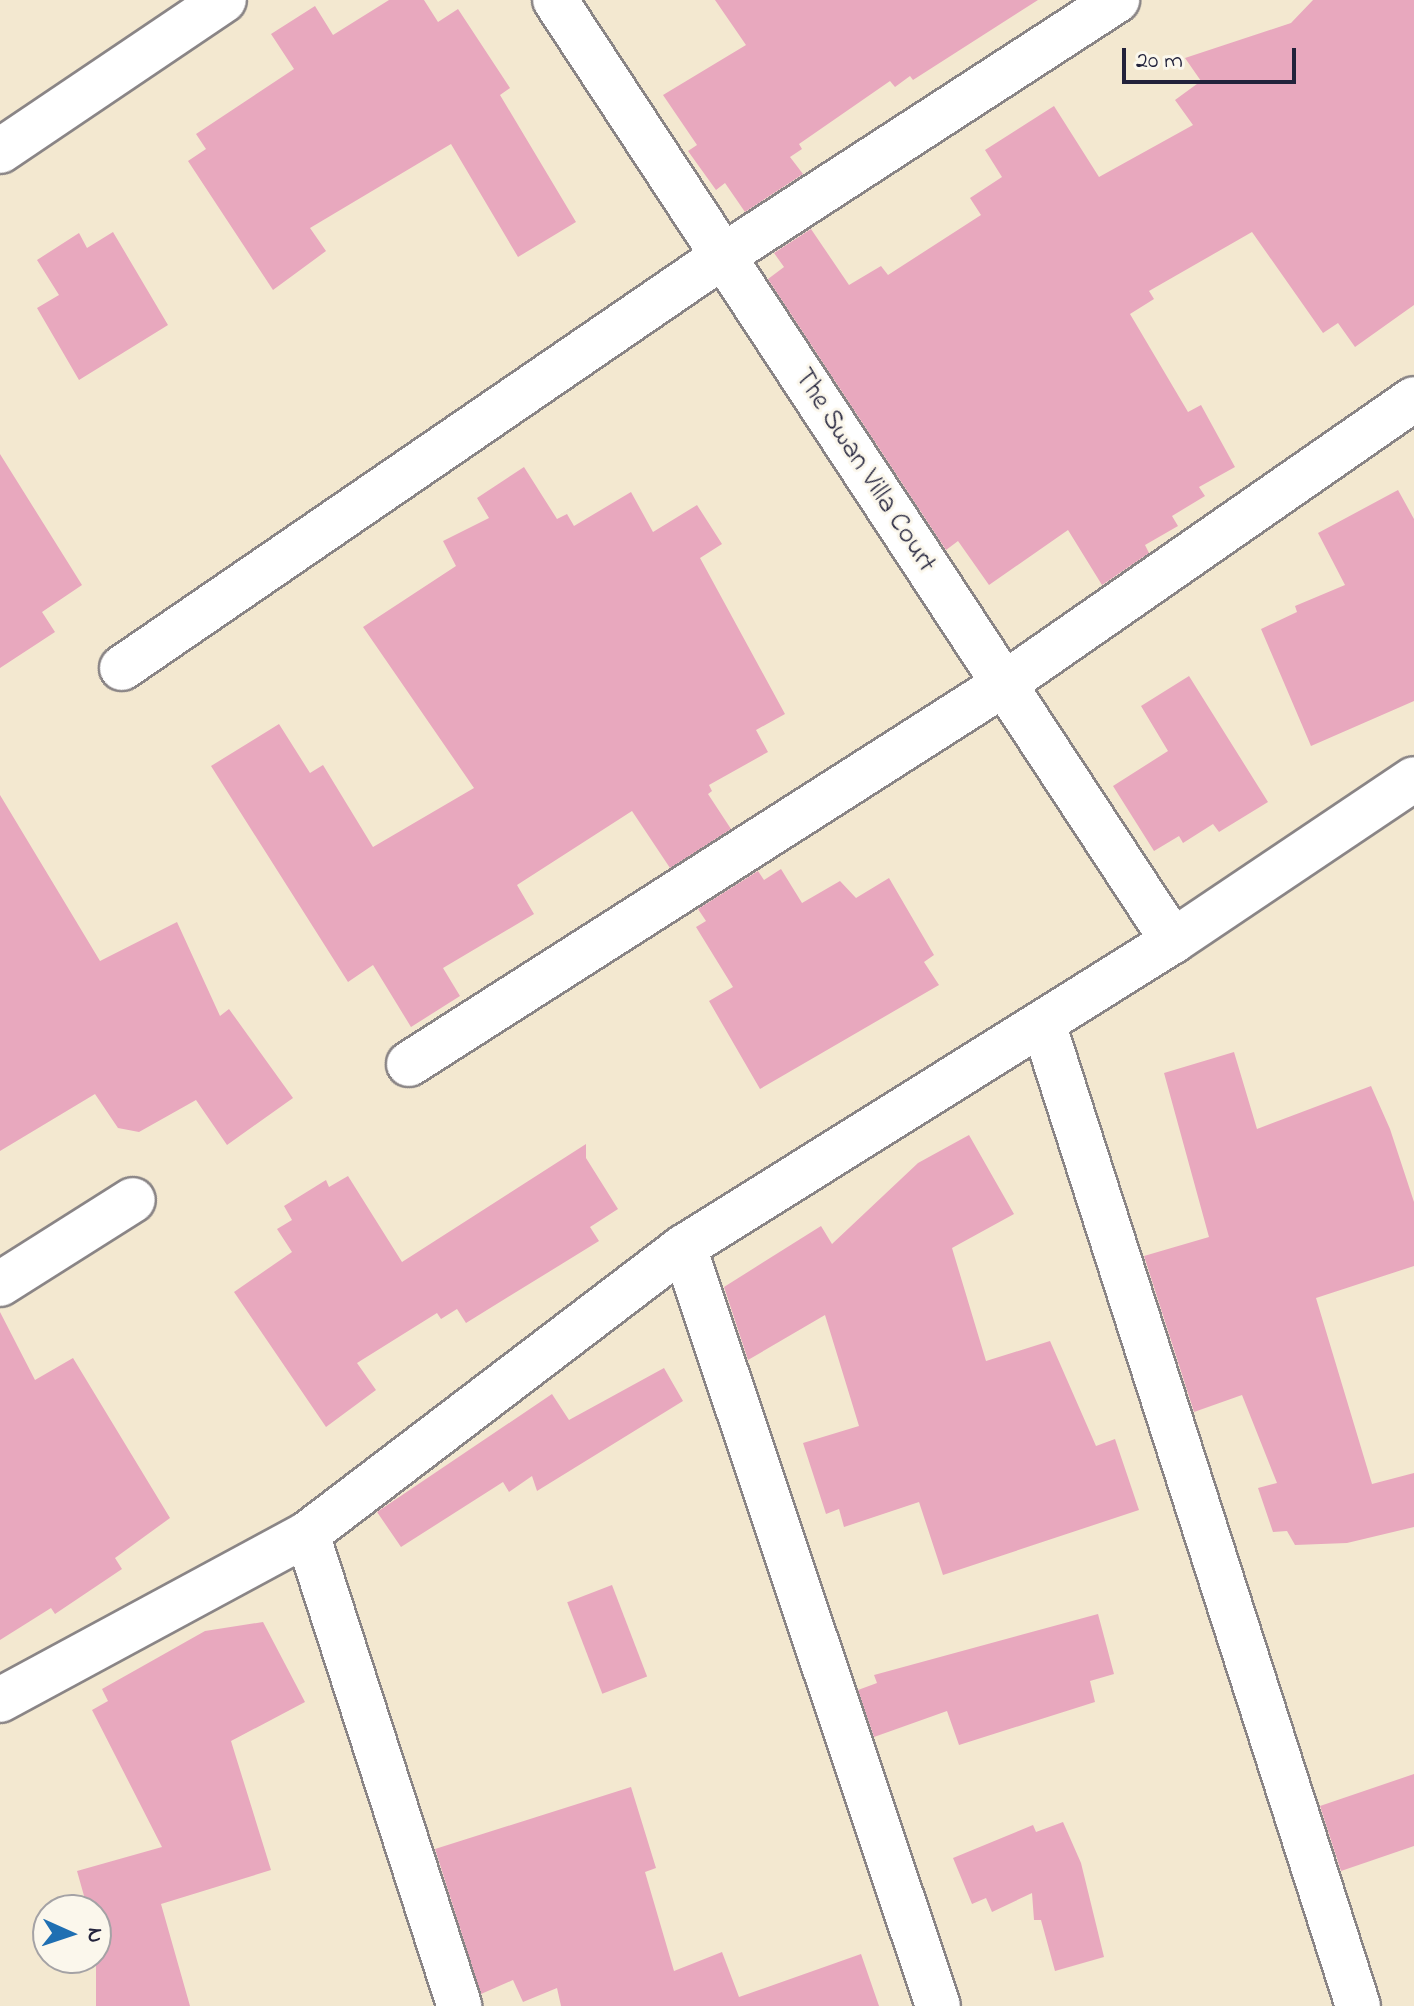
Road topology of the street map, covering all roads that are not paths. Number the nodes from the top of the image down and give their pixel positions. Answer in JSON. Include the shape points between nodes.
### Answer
{"nodes":[{"id":1,"x":224,"y":0,"type":"edge"},
{"id":2,"x":555,"y":0,"type":"edge"},
{"id":3,"x":1117,"y":0,"type":"edge"},
{"id":4,"x":0,"y":151,"type":"edge"},
{"id":5,"x":723,"y":256,"type":"junction"},
{"id":6,"x":1414,"y":399,"type":"edge"},
{"id":7,"x":122,"y":668,"type":"dead end"},
{"id":8,"x":1004,"y":684,"type":"junction"},
{"id":9,"x":1414,"y":779,"type":"edge"},
{"id":10,"x":1173,"y":941,"type":"junction"},
{"id":11,"x":1043,"y":1023,"type":"junction"},
{"id":12,"x":409,"y":1064,"type":"dead end"},
{"id":13,"x":133,"y":1200,"type":"dead end"},
{"id":14,"x":684,"y":1247,"type":"junction"},
{"id":15,"x":0,"y":1284,"type":"edge"},
{"id":16,"x":307,"y":1534,"type":"junction"},
{"id":17,"x":0,"y":1700,"type":"edge"},
{"id":18,"x":459,"y":2006,"type":"edge"},
{"id":19,"x":938,"y":2006,"type":"edge"},
{"id":20,"x":1358,"y":2006,"type":"edge"}],
"edges":[{"from":1,"to":4,"type":"street"},
{"from":2,"to":5,"type":"street","name":"The Swan Villa Court"},
{"from":3,"to":5,"type":"street"},
{"from":5,"to":7,"type":"street"},
{"from":5,"to":8,"type":"street","name":"The Swan Villa Court"},
{"from":6,"to":8,"type":"street"},
{"from":8,"to":10,"type":"street","name":"The Swan Villa Court"},
{"from":8,"to":12,"type":"street"},
{"from":9,"to":10,"type":"street"},
{"from":10,"to":11,"type":"street"},
{"from":11,"to":14,"type":"street"},
{"from":11,"to":20,"type":"street"},
{"from":13,"to":15,"type":"street"},
{"from":14,"to":16,"type":"street"},
{"from":14,"to":19,"type":"street"},
{"from":16,"to":17,"type":"street"},
{"from":16,"to":18,"type":"street"}]}
